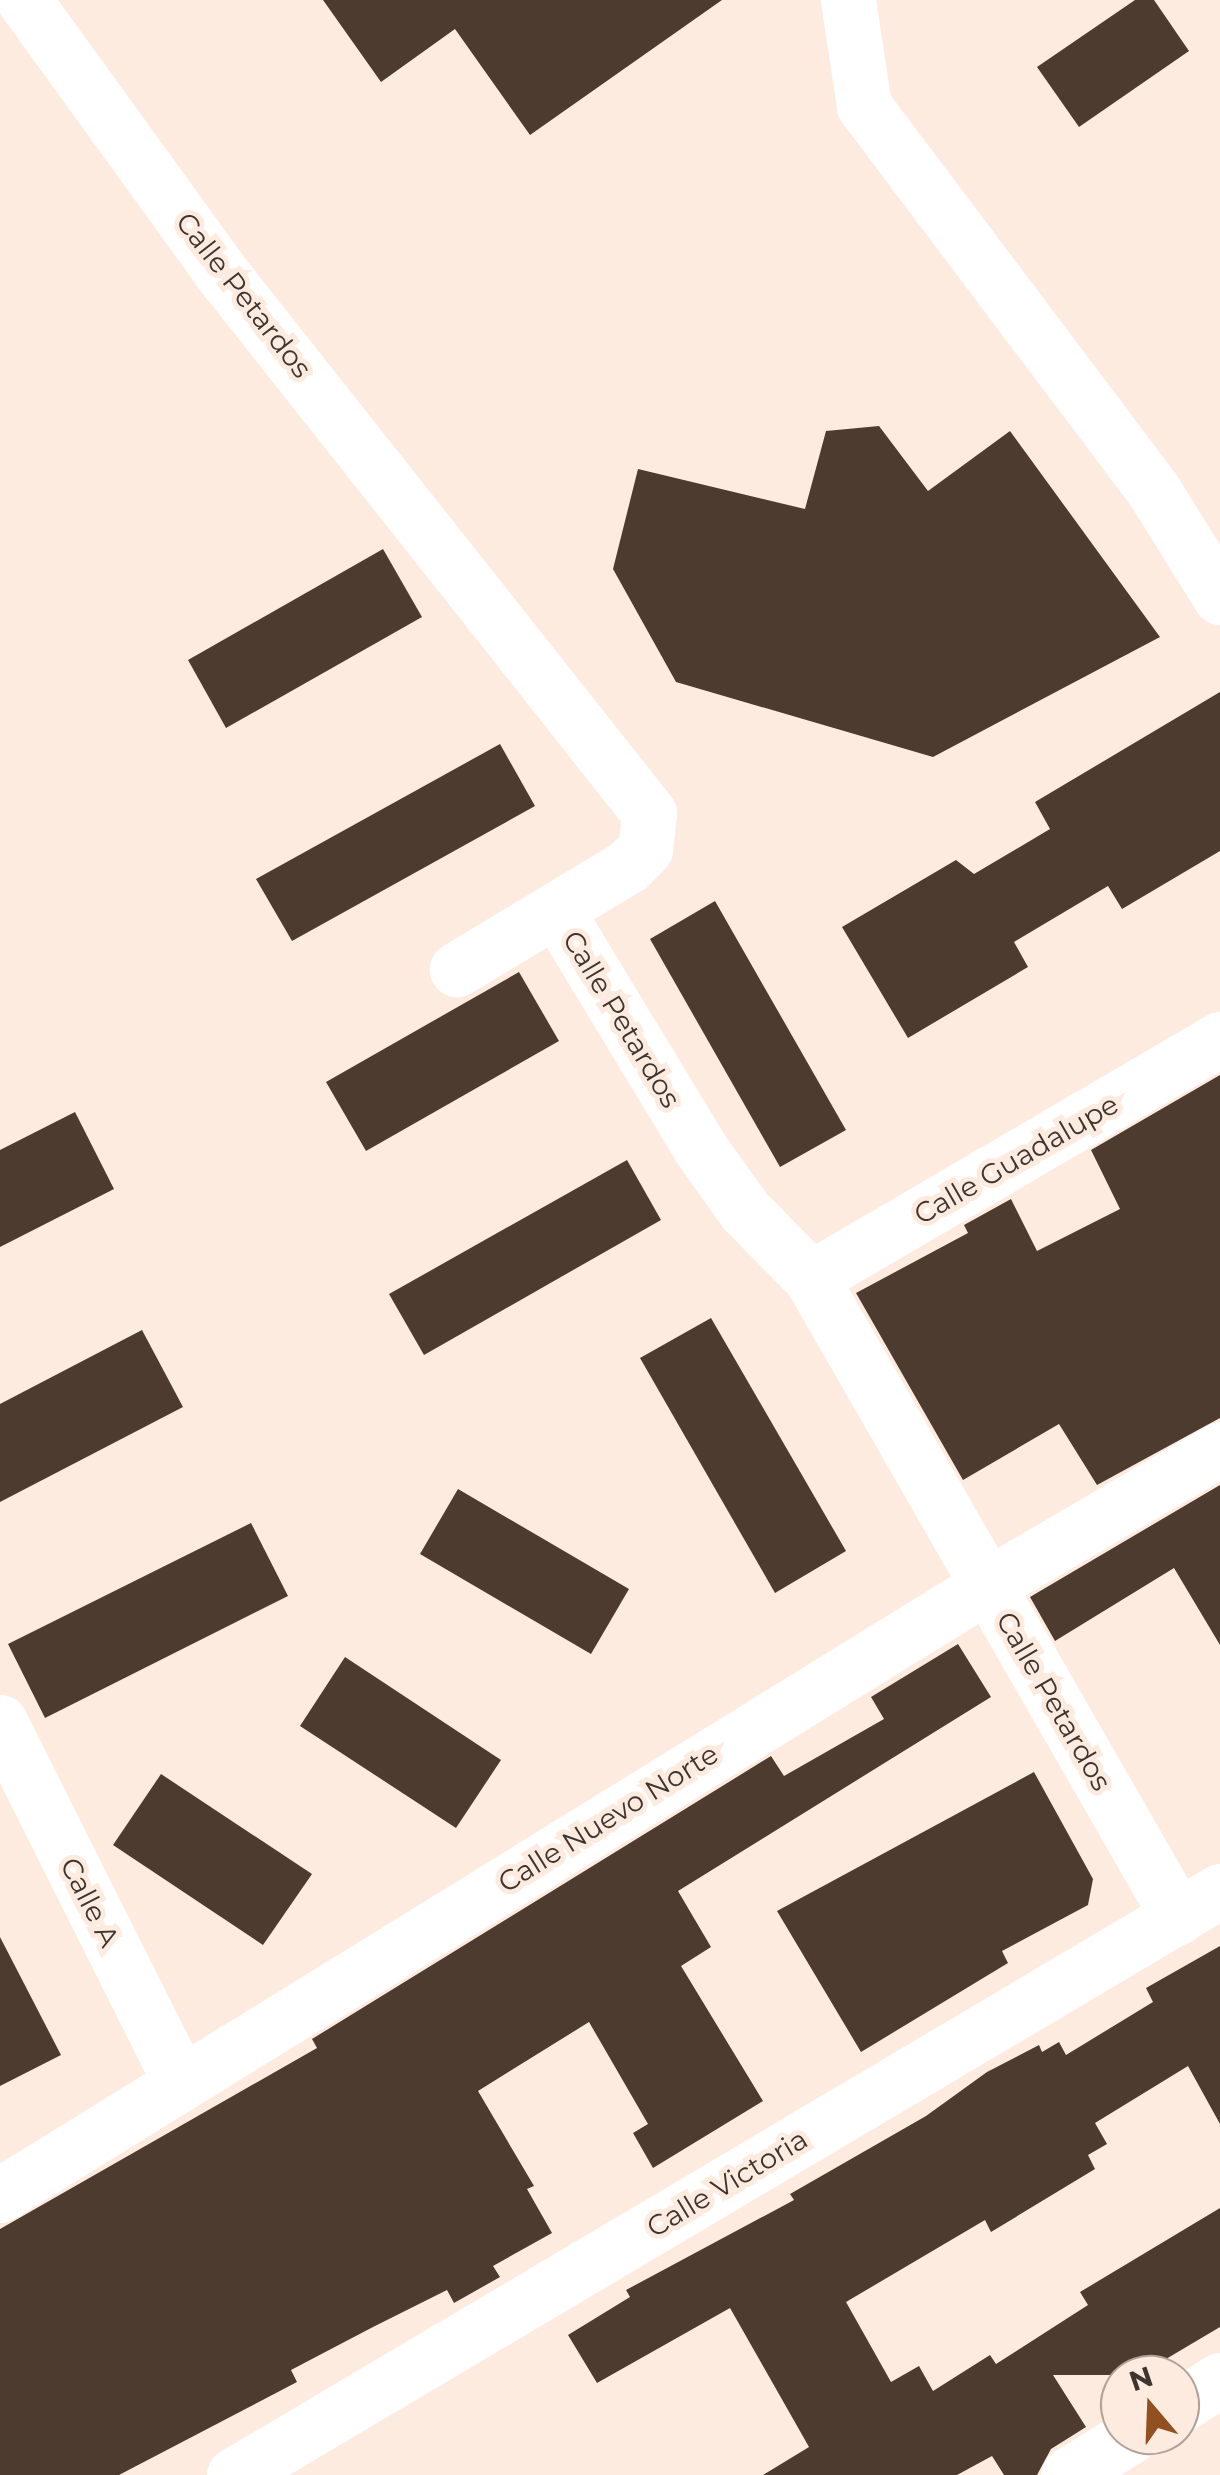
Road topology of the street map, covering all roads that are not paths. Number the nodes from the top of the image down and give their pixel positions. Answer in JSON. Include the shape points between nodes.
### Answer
{"nodes":[{"id":1,"x":24,"y":0,"type":"edge"},
{"id":2,"x":848,"y":0,"type":"edge"},
{"id":3,"x":1220,"y":596,"type":"edge"},
{"id":4,"x":556,"y":910,"type":"junction"},
{"id":5,"x":456,"y":969,"type":"dead end"},
{"id":6,"x":1220,"y":1039,"type":"edge"},
{"id":7,"x":812,"y":1278,"type":"junction"},
{"id":8,"x":1220,"y":1449,"type":"edge"},
{"id":9,"x":988,"y":1584,"type":"junction"},
{"id":10,"x":0,"y":1722,"type":"edge"},
{"id":11,"x":1199,"y":1904,"type":"edge"},
{"id":12,"x":180,"y":2081,"type":"junction"},
{"id":13,"x":0,"y":2195,"type":"edge"},
{"id":14,"x":1100,"y":2455,"type":"edge"},
{"id":15,"x":234,"y":2475,"type":"edge"},
{"id":16,"x":1068,"y":2475,"type":"edge"}],
"edges":[{"from":1,"to":4,"type":"street","name":"Calle Petardos","via":[[228,280],[648,814],[644,849]]},
{"from":2,"to":3,"type":"street","via":[[864,106],[1154,491]]},
{"from":4,"to":5,"type":"street"},
{"from":4,"to":7,"type":"street","name":"Calle Petardos","via":[[700,1148],[746,1211]]},
{"from":6,"to":7,"type":"street","name":"Calle Guadalupe"},
{"from":7,"to":9,"type":"street","name":"Calle Petardos"},
{"from":8,"to":9,"type":"street","name":"Calle Nuevo Norte"},
{"from":9,"to":11,"type":"street","name":"Calle Petardos"},
{"from":9,"to":12,"type":"street","name":"Calle Nuevo Norte"},
{"from":10,"to":12,"type":"street","name":"Calle A"},
{"from":11,"to":15,"type":"street","name":"Calle Victoria"},
{"from":12,"to":13,"type":"street","name":"Calle Nuevo Norte"},
{"from":14,"to":16,"type":"street"}]}
